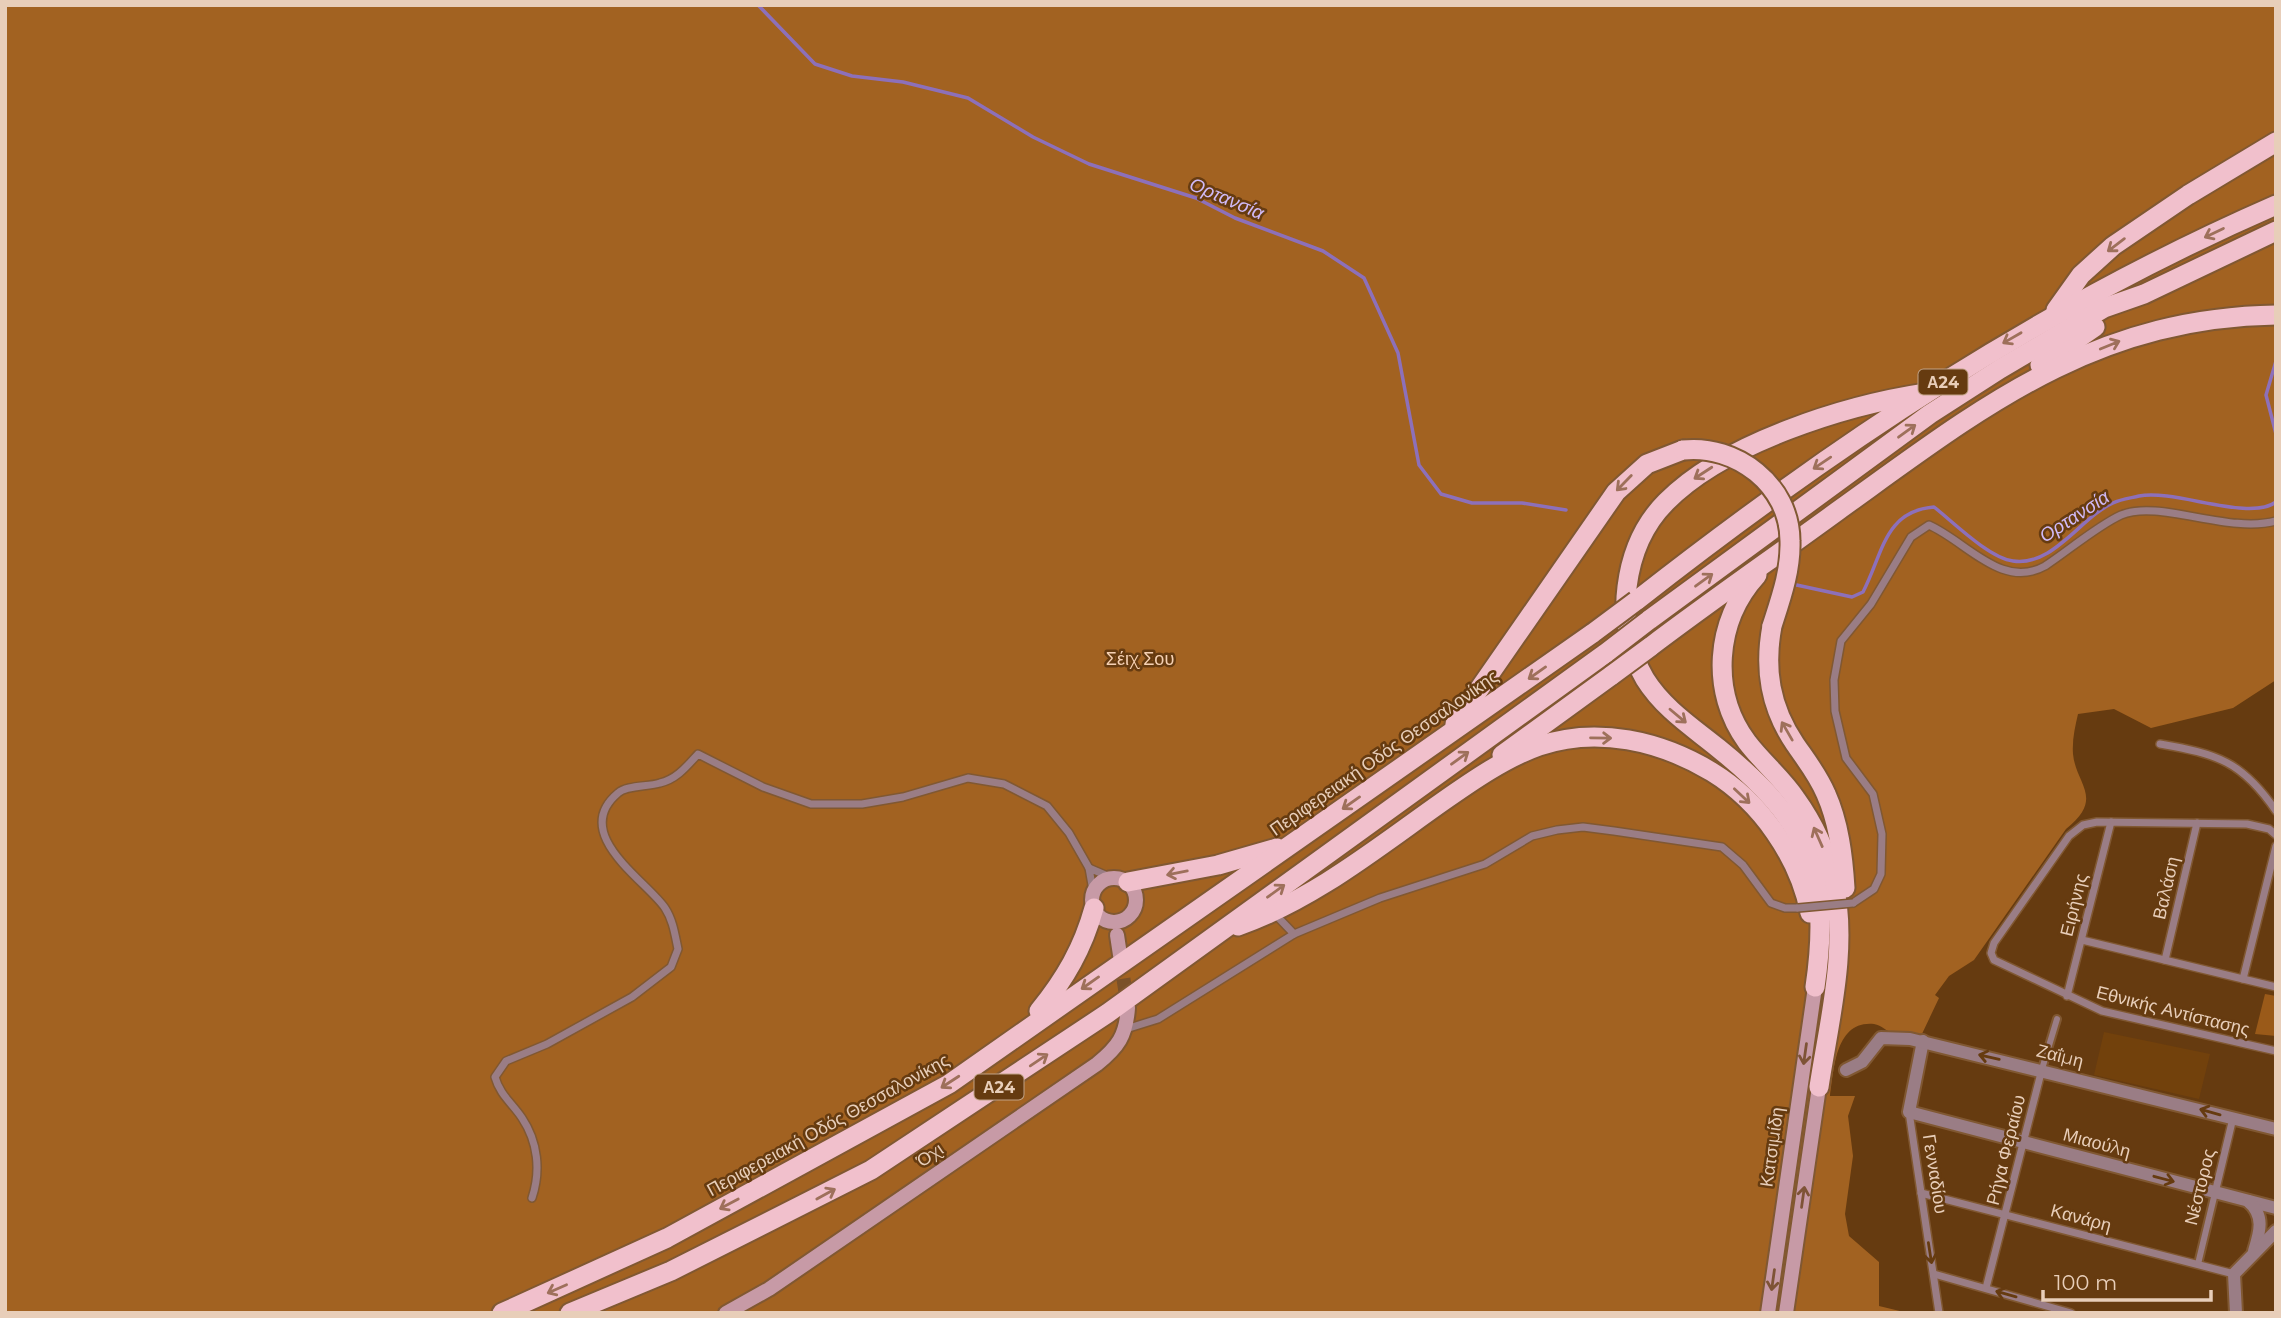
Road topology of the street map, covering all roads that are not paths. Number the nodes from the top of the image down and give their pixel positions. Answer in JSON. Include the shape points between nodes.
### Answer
{"nodes":[{"id":1,"x":2276,"y":142,"type":"edge"},
{"id":2,"x":2276,"y":205,"type":"edge"},
{"id":3,"x":2276,"y":231,"type":"edge"},
{"id":4,"x":2144,"y":294,"type":"junction"},
{"id":5,"x":2053,"y":314,"type":"junction"},
{"id":6,"x":2276,"y":315,"type":"edge"},
{"id":7,"x":2025,"y":382,"type":"junction"},
{"id":8,"x":1926,"y":393,"type":"junction"},
{"id":9,"x":2276,"y":521,"type":"edge"},
{"id":10,"x":1772,"y":559,"type":"junction"},
{"id":11,"x":1446,"y":737,"type":"junction"},
{"id":12,"x":2160,"y":744,"type":"dead end"},
{"id":13,"x":1469,"y":783,"type":"junction"},
{"id":14,"x":2276,"y":811,"type":"edge"},
{"id":15,"x":2111,"y":822,"type":"junction"},
{"id":16,"x":2196,"y":823,"type":"junction"},
{"id":17,"x":2276,"y":835,"type":"edge"},
{"id":18,"x":1291,"y":844,"type":"junction"},
{"id":19,"x":2276,"y":846,"type":"edge"},
{"id":20,"x":1090,"y":868,"type":"junction"},
{"id":21,"x":1119,"y":880,"type":"junction"},
{"id":22,"x":1098,"y":907,"type":"junction"},
{"id":23,"x":1273,"y":912,"type":"junction"},
{"id":24,"x":1128,"y":918,"type":"junction"},
{"id":25,"x":1222,"y":932,"type":"junction"},
{"id":26,"x":1294,"y":934,"type":"junction"},
{"id":27,"x":1118,"y":935,"type":"junction"},
{"id":28,"x":2082,"y":940,"type":"junction"},
{"id":29,"x":1120,"y":955,"type":"tunnel mouth"},
{"id":30,"x":2165,"y":960,"type":"junction"},
{"id":31,"x":1835,"y":976,"type":"junction"},
{"id":32,"x":2243,"y":979,"type":"junction"},
{"id":33,"x":1815,"y":987,"type":"junction"},
{"id":34,"x":2276,"y":987,"type":"edge"},
{"id":35,"x":2067,"y":996,"type":"junction"},
{"id":36,"x":1128,"y":1009,"type":"tunnel mouth"},
{"id":37,"x":2057,"y":1019,"type":"dead end"},
{"id":38,"x":1025,"y":1028,"type":"junction"},
{"id":39,"x":1126,"y":1029,"type":"junction"},
{"id":40,"x":1923,"y":1041,"type":"junction"},
{"id":41,"x":2276,"y":1052,"type":"edge"},
{"id":42,"x":2042,"y":1069,"type":"junction"},
{"id":43,"x":1846,"y":1070,"type":"dead end"},
{"id":44,"x":1819,"y":1087,"type":"joint"},
{"id":45,"x":1909,"y":1112,"type":"junction"},
{"id":46,"x":2233,"y":1118,"type":"junction"},
{"id":47,"x":2276,"y":1129,"type":"edge"},
{"id":48,"x":2024,"y":1142,"type":"junction"},
{"id":49,"x":1921,"y":1193,"type":"junction"},
{"id":50,"x":2215,"y":1193,"type":"junction"},
{"id":51,"x":532,"y":1198,"type":"dead end"},
{"id":52,"x":2248,"y":1201,"type":"junction"},
{"id":53,"x":2276,"y":1208,"type":"edge"},
{"id":54,"x":2006,"y":1214,"type":"junction"},
{"id":55,"x":766,"y":1226,"type":"junction"},
{"id":56,"x":2276,"y":1231,"type":"edge"},
{"id":57,"x":2254,"y":1251,"type":"junction"},
{"id":58,"x":2197,"y":1264,"type":"junction"},
{"id":59,"x":1934,"y":1274,"type":"junction"},
{"id":60,"x":2234,"y":1274,"type":"junction"},
{"id":61,"x":1986,"y":1288,"type":"junction"},
{"id":62,"x":2238,"y":1312,"type":"edge"},
{"id":63,"x":502,"y":1313,"type":"edge"},
{"id":64,"x":569,"y":1313,"type":"edge"},
{"id":65,"x":603,"y":1313,"type":"edge"},
{"id":66,"x":726,"y":1313,"type":"edge"},
{"id":67,"x":1768,"y":1313,"type":"edge"},
{"id":68,"x":1786,"y":1313,"type":"edge"},
{"id":69,"x":1939,"y":1313,"type":"edge"},
{"id":70,"x":2071,"y":1313,"type":"edge"}],
"edges":[{"from":1,"to":5,"type":"highway","one_way":true,"via":[[2113,246],[2081,275]]},
{"from":2,"to":5,"type":"highway","name":"Περιφερειακή Οδός Θεσσαλονίκης","number":"Α24","one_way":true},
{"from":3,"to":4,"type":"highway","number":"Α24"},
{"from":4,"to":7,"type":"highway","via":[[2043,362]]},
{"from":25,"to":4,"type":"highway","number":"Α24","one_way":true,"bridge":true,"via":[[1930,414],[2104,308]]},
{"from":5,"to":8,"type":"highway","name":"Περιφερειακή Οδός Θεσσαλονίκης","number":"Α24","one_way":true},
{"from":7,"to":6,"type":"highway","one_way":true,"via":[[2082,355],[2153,330]]},
{"from":7,"to":10,"type":"highway"},
{"from":8,"to":11,"type":"highway","name":"Περιφερειακή Οδός Θεσσαλονίκης","number":"Α24","one_way":true,"bridge":true,"via":[[1753,509],[1593,633]]},
{"from":8,"to":33,"type":"highway","one_way":true,"via":[[1834,412],[1703,472],[1666,502],[1648,525],[1629,573],[1629,633],[1648,683],[1671,710],[1768,792],[1804,846],[1820,902]]},
{"from":9,"to":26,"type":"street","bridge":true,"via":[[2214,523],[2149,510],[2122,515],[2033,573],[2018,575],[2001,571],[1929,525],[1911,537],[1871,604],[1841,641],[1834,680],[1835,711],[1846,758],[1873,794],[1882,834],[1881,874],[1874,889],[1853,903],[1786,908],[1772,903],[1723,847],[1583,827],[1532,836],[1485,864],[1380,898]]},
{"from":10,"to":13,"type":"highway","bridge":true,"via":[[1508,749]]},
{"from":31,"to":10,"type":"highway","one_way":true,"via":[[1837,900],[1822,845],[1795,797],[1740,731],[1723,682],[1723,649],[1732,615]]},
{"from":11,"to":18,"type":"highway","name":"Περιφερειακή Οδός Θεσσαλονίκης","number":"Α24","one_way":true},
{"from":31,"to":11,"type":"highway","one_way":true,"bridge":true,"via":[[1845,915],[1839,840],[1822,785],[1775,705],[1768,670],[1772,626],[1790,562],[1789,529],[1782,506],[1764,479],[1739,459],[1704,449],[1683,450],[1647,464],[1616,492]]},
{"from":12,"to":14,"type":"street","via":[[2229,761],[2249,777]]},
{"from":13,"to":23,"type":"highway","via":[[1334,877]]},
{"from":13,"to":33,"type":"highway","one_way":true,"via":[[1537,746],[1576,738],[1637,741],[1702,766],[1750,804],[1792,861],[1811,916]]},
{"from":15,"to":16,"type":"street"},
{"from":15,"to":28,"type":"street","name":"Ειρήνης"},
{"from":15,"to":35,"type":"street","name":"Εθνικής Αντίστασης","via":[[2083,825],[2069,836],[1994,943],[1991,956]]},
{"from":16,"to":17,"type":"street","via":[[2252,824]]},
{"from":16,"to":30,"type":"street","name":"Βαλάση"},
{"from":18,"to":21,"type":"highway","one_way":true,"via":[[1218,865]]},
{"from":18,"to":38,"type":"highway","name":"Περιφερειακή Οδός Θεσσαλονίκης","number":"Α24","one_way":true},
{"from":19,"to":32,"type":"street"},
{"from":20,"to":21,"type":"street"},
{"from":20,"to":22,"type":"street"},
{"from":20,"to":51,"type":"street","via":[[1047,806],[1004,784],[968,778],[862,804],[811,804],[698,754],[681,773],[663,783],[620,791],[607,805],[607,843],[621,865],[665,907],[678,949],[671,967],[632,997],[506,1062],[495,1077],[499,1091],[523,1119],[532,1140],[538,1162]]},
{"from":21,"to":22,"type":"main road","via":[[1103,880]]},
{"from":21,"to":24,"type":"main road","via":[[1137,898]]},
{"from":22,"to":24,"type":"main road"},
{"from":22,"to":27,"type":"main road"},
{"from":22,"to":38,"type":"highway","via":[[1065,979]]},
{"from":23,"to":25,"type":"highway"},
{"from":23,"to":26,"type":"street"},
{"from":24,"to":27,"type":"main road"},
{"from":55,"to":25,"type":"highway","number":"Α24","one_way":true,"via":[[871,1170],[1009,1081]]},
{"from":26,"to":39,"type":"street","via":[[1158,1019]]},
{"from":27,"to":29,"type":"main road"},
{"from":28,"to":30,"type":"street"},
{"from":28,"to":35,"type":"street","name":"Ειρήνης"},
{"from":30,"to":32,"type":"street"},
{"from":31,"to":44,"type":"highway"},
{"from":32,"to":34,"type":"street"},
{"from":33,"to":67,"type":"main road","name":"Κατσιμίδη","one_way":true},
{"from":35,"to":41,"type":"street","name":"Εθνικής Αντίστασης","via":[[2108,1013]]},
{"from":36,"to":39,"type":"main road"},
{"from":37,"to":42,"type":"street","name":"Ρήγα Φεραίου"},
{"from":38,"to":63,"type":"highway","name":"Περιφερειακή Οδός Θεσσαλονίκης","number":"Α24","one_way":true,"via":[[949,1084],[806,1165],[667,1238]]},
{"from":39,"to":66,"type":"main road","name":"Όχι","via":[[1119,1046],[1097,1064],[769,1289]]},
{"from":42,"to":40,"type":"street","name":"Ζαΐμη","one_way":true},
{"from":40,"to":43,"type":"street","name":"Ζαΐμη","via":[[1881,1038],[1862,1062]]},
{"from":40,"to":45,"type":"street","name":"Γενναδίου"},
{"from":46,"to":42,"type":"street","name":"Ζαΐμη","one_way":true},
{"from":42,"to":48,"type":"street","name":"Ρήγα Φεραίου"},
{"from":68,"to":44,"type":"main road","one_way":true},
{"from":45,"to":48,"type":"street","name":"Μιαούλη"},
{"from":45,"to":49,"type":"street","name":"Γενναδίου"},
{"from":46,"to":47,"type":"street","name":"Ζαΐμη"},
{"from":46,"to":50,"type":"street","name":"Νέστορος"},
{"from":48,"to":50,"type":"street","name":"Μιαούλη","one_way":true},
{"from":48,"to":54,"type":"street","name":"Ρήγα Φεραίου"},
{"from":49,"to":54,"type":"street","name":"Κανάρη"},
{"from":49,"to":59,"type":"street","name":"Γενναδίου","one_way":true},
{"from":50,"to":52,"type":"street","name":"Μιαούλη"},
{"from":50,"to":58,"type":"street","name":"Νέστορος"},
{"from":52,"to":53,"type":"street","name":"Μιαούλη"},
{"from":52,"to":57,"type":"street","via":[[2260,1220]]},
{"from":54,"to":58,"type":"street","name":"Κανάρη"},
{"from":54,"to":61,"type":"street","name":"Ρήγα Φεραίου"},
{"from":55,"to":64,"type":"highway","number":"Α24"},
{"from":55,"to":65,"type":"highway","via":[[728,1255]]},
{"from":56,"to":57,"type":"street"},
{"from":57,"to":60,"type":"street"},
{"from":58,"to":60,"type":"street","name":"Κανάρη"},
{"from":59,"to":61,"type":"street"},
{"from":59,"to":69,"type":"street","name":"Γενναδίου"},
{"from":60,"to":62,"type":"street"},
{"from":70,"to":61,"type":"street","one_way":true}]}
